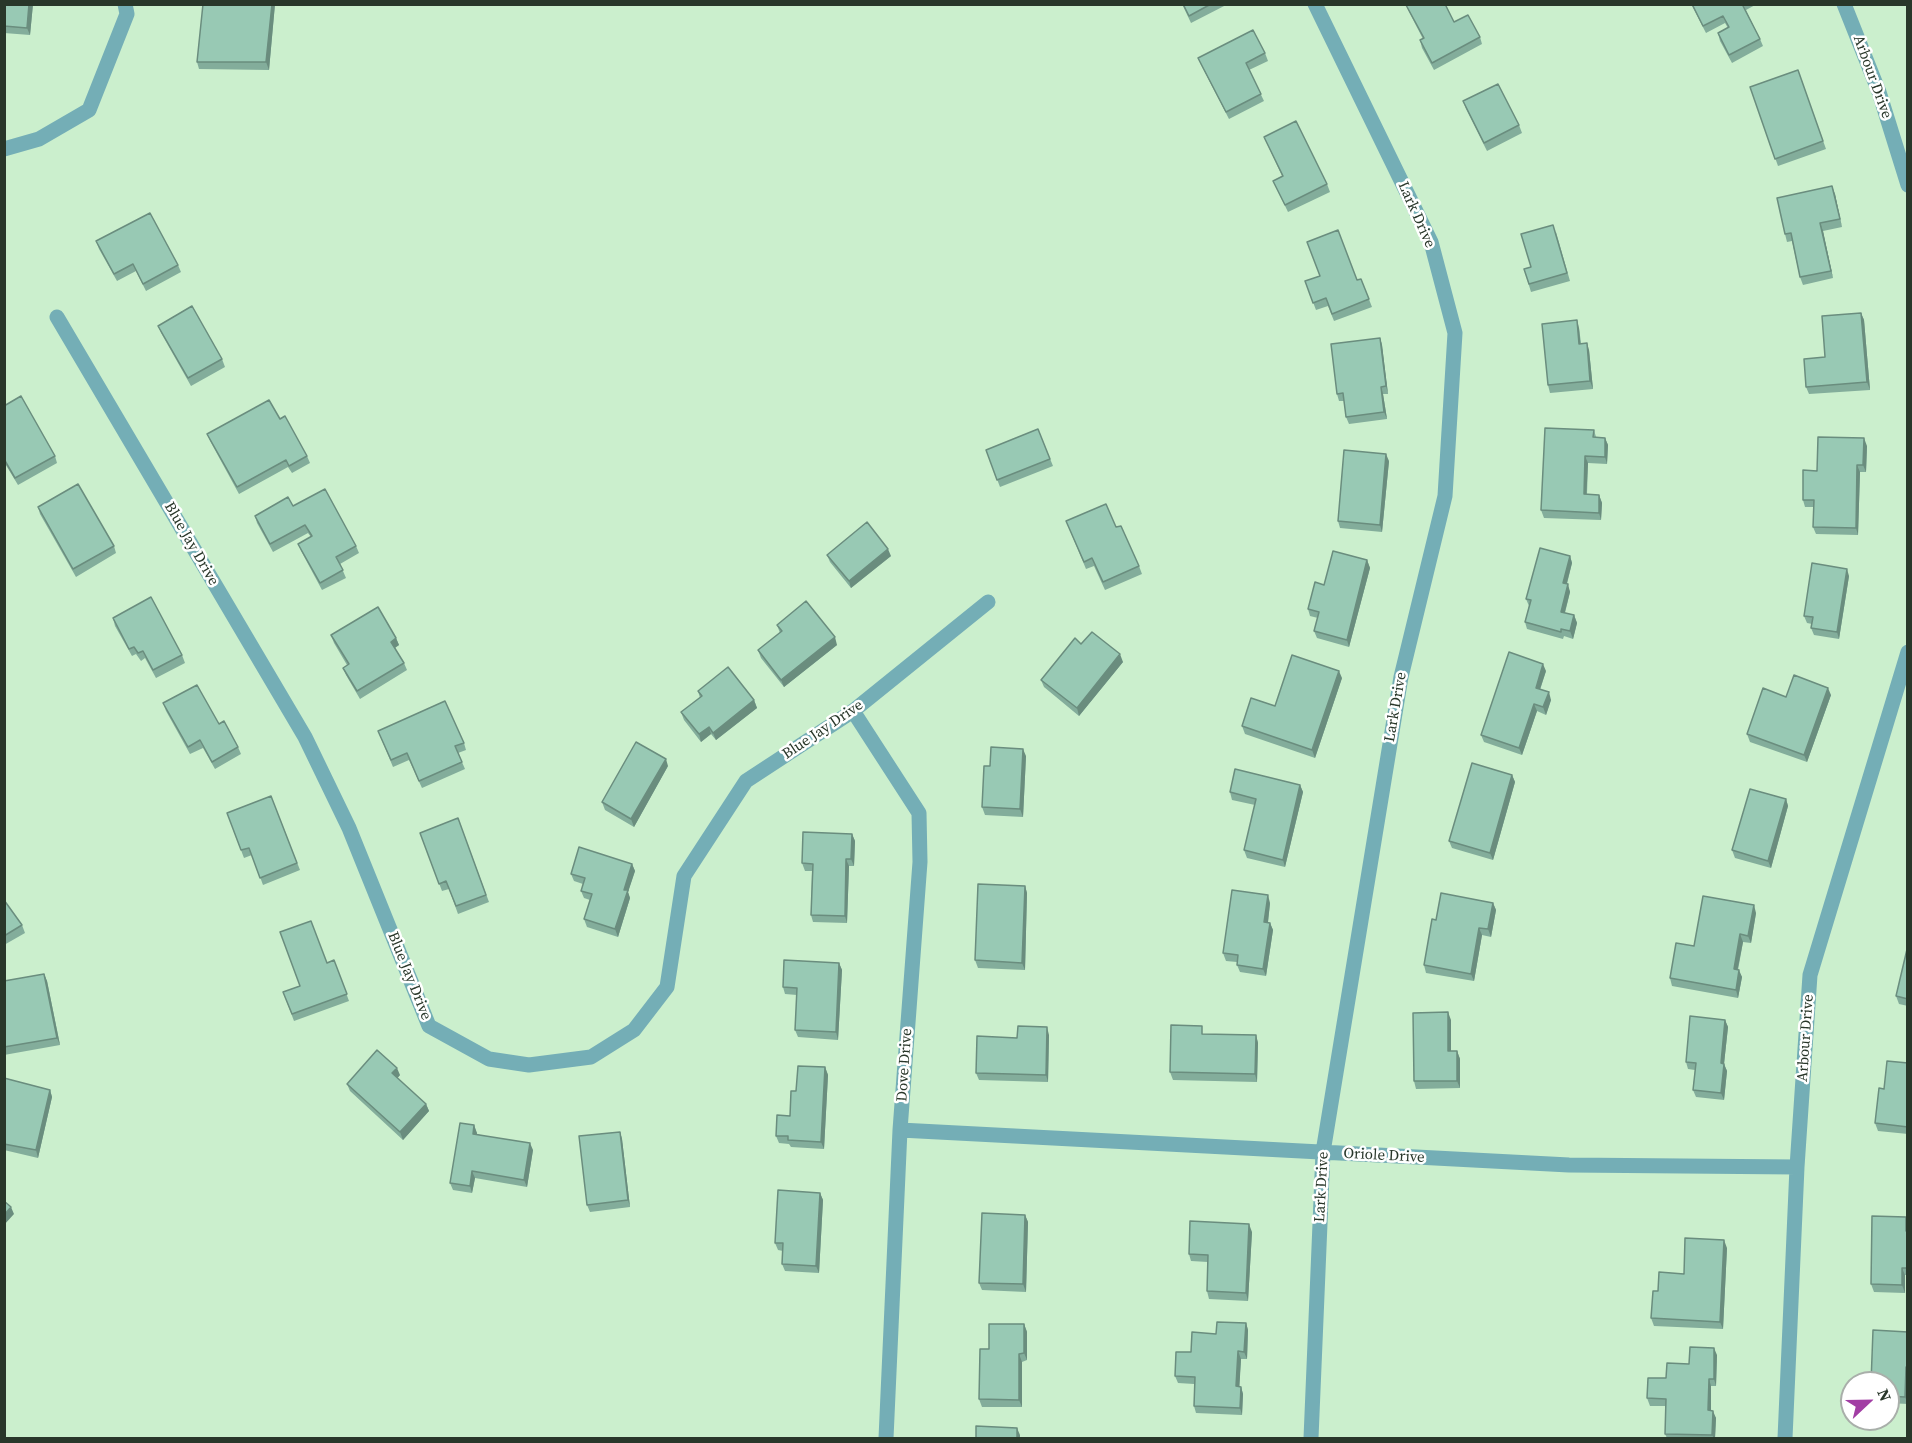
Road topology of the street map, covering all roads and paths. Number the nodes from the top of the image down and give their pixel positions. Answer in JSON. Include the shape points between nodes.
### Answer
{"nodes":[{"id":1,"x":125,"y":4,"type":"edge"},
{"id":2,"x":1315,"y":4,"type":"edge"},
{"id":3,"x":1844,"y":4,"type":"edge"},
{"id":4,"x":4,"y":149,"type":"edge"},
{"id":5,"x":1908,"y":185,"type":"edge"},
{"id":6,"x":57,"y":317,"type":"dead end"},
{"id":7,"x":988,"y":602,"type":"dead end"},
{"id":8,"x":1908,"y":652,"type":"edge"},
{"id":9,"x":854,"y":711,"type":"junction"},
{"id":10,"x":900,"y":1130,"type":"junction"},
{"id":11,"x":1323,"y":1152,"type":"junction"},
{"id":12,"x":1797,"y":1167,"type":"junction"},
{"id":13,"x":886,"y":1438,"type":"edge"},
{"id":14,"x":1311,"y":1438,"type":"edge"},
{"id":15,"x":1785,"y":1438,"type":"edge"}],
"edges":[{"from":1,"to":4,"type":"street","via":[[127,14],[89,110],[39,138]]},
{"from":2,"to":11,"type":"street","name":"Lark Drive","via":[[1431,242],[1455,333],[1446,496],[1401,677]]},
{"from":3,"to":5,"type":"street","name":"Arbour Drive","via":[[1879,92]]},
{"from":6,"to":9,"type":"street","name":"Blue Jay Drive","via":[[305,737],[349,828],[429,1026],[489,1059],[529,1065],[591,1057],[634,1030],[667,987],[684,876],[746,781]]},
{"from":7,"to":9,"type":"street","name":"Blue Jay Drive"},
{"from":8,"to":12,"type":"street","name":"Arbour Drive","via":[[1810,975]]},
{"from":9,"to":10,"type":"street","name":"Dove Drive","via":[[919,813],[920,862]]},
{"from":10,"to":11,"type":"street","name":"Oriole Drive"},
{"from":10,"to":13,"type":"street","name":"Dove Drive"},
{"from":11,"to":12,"type":"street","name":"Oriole Drive","via":[[1569,1165]]},
{"from":11,"to":14,"type":"street","name":"Lark Drive"},
{"from":12,"to":15,"type":"street","name":"Arbour Drive"}]}
